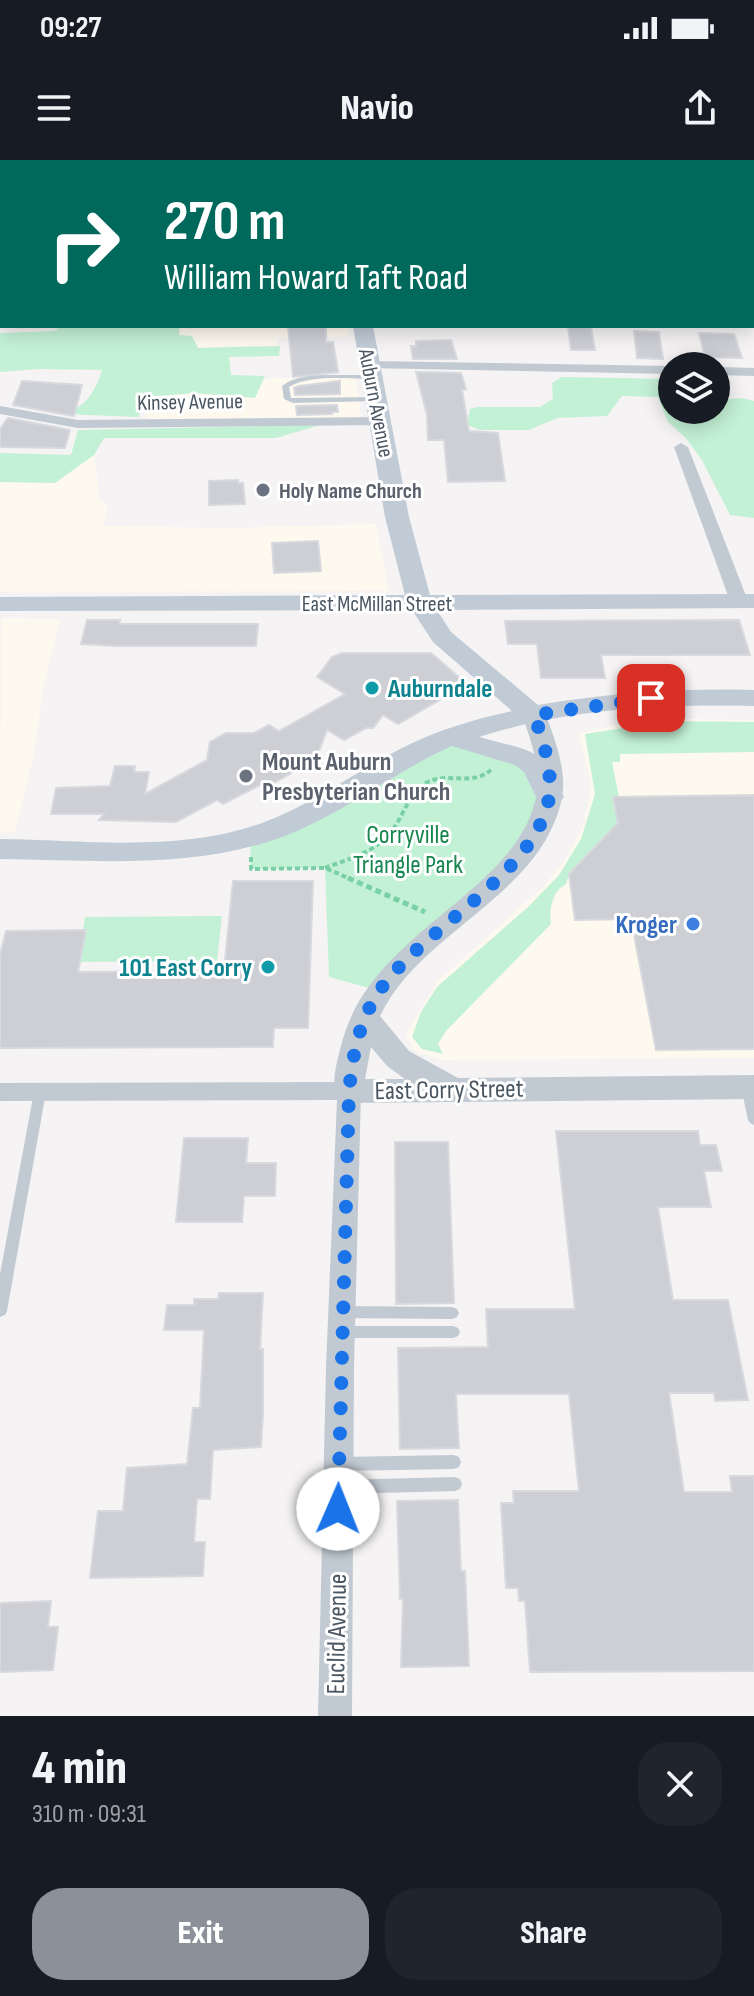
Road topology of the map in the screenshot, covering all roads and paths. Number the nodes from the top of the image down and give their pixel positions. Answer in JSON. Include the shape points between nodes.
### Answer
{"nodes":[{"id":1,"x":363,"y":328,"type":"edge"},
{"id":2,"x":658,"y":371,"type":"edge"},
{"id":3,"x":730,"y":371,"type":"edge"},
{"id":4,"x":754,"y":372,"type":"edge"},
{"id":5,"x":376,"y":391,"type":"junction"},
{"id":6,"x":0,"y":410,"type":"edge"},
{"id":7,"x":681,"y":447,"type":"dead end"},
{"id":8,"x":746,"y":601,"type":"edge"},
{"id":9,"x":419,"y":602,"type":"junction"},
{"id":10,"x":0,"y":604,"type":"edge"},
{"id":11,"x":754,"y":698,"type":"edge"},
{"id":12,"x":534,"y":715,"type":"junction"},
{"id":13,"x":453,"y":738,"type":"junction"},
{"id":14,"x":495,"y":765,"type":"dead end"},
{"id":15,"x":549,"y":797,"type":"junction"},
{"id":16,"x":0,"y":849,"type":"edge"},
{"id":17,"x":251,"y":856,"type":"dead end"},
{"id":18,"x":325,"y":868,"type":"junction"},
{"id":19,"x":425,"y":912,"type":"dead end"},
{"id":20,"x":365,"y":1016,"type":"junction"},
{"id":21,"x":750,"y":1087,"type":"edge"},
{"id":22,"x":458,"y":1088,"type":"junction"},
{"id":23,"x":349,"y":1091,"type":"junction"},
{"id":24,"x":0,"y":1092,"type":"edge"},
{"id":25,"x":40,"y":1092,"type":"junction"},
{"id":26,"x":754,"y":1120,"type":"edge"},
{"id":27,"x":0,"y":1311,"type":"edge"},
{"id":28,"x":452,"y":1313,"type":"dead end"},
{"id":29,"x":341,"y":1322,"type":"junction"},
{"id":30,"x":453,"y":1332,"type":"dead end"},
{"id":31,"x":454,"y":1462,"type":"dead end"},
{"id":32,"x":338,"y":1476,"type":"junction"},
{"id":33,"x":455,"y":1484,"type":"dead end"},
{"id":34,"x":335,"y":1716,"type":"edge"}],
"edges":[{"from":1,"to":5,"type":"main road","name":"Auburn Avenue"},
{"from":2,"to":5,"type":"street","name":"Kinsey Avenue"},
{"from":3,"to":4,"type":"street"},
{"from":5,"to":5,"type":"lane","via":[[293,401],[285,386],[305,379]]},
{"from":5,"to":6,"type":"street","name":"Kinsey Avenue","via":[[78,424]]},
{"from":5,"to":9,"type":"main road","name":"Auburn Avenue","via":[[397,517]]},
{"from":7,"to":8,"type":"street"},
{"from":8,"to":9,"type":"main road","name":"East McMillan Street"},
{"from":9,"to":10,"type":"main road","name":"East McMillan Street"},
{"from":9,"to":12,"type":"main road","name":"Auburn Avenue","via":[[442,637]]},
{"from":11,"to":12,"type":"main road","via":[[651,698]]},
{"from":12,"to":13,"type":"main road"},
{"from":12,"to":15,"type":"street","name":"Euclid Avenue","via":[[544,742]]},
{"from":13,"to":15,"type":"main road","via":[[525,759],[537,768]]},
{"from":13,"to":16,"type":"main road","via":[[418,751],[282,827],[250,837],[158,850]]},
{"from":14,"to":18,"type":"path","via":[[486,777],[429,781],[413,793],[382,842]]},
{"from":15,"to":20,"type":"street","name":"Euclid Avenue","via":[[532,839],[398,968]]},
{"from":17,"to":18,"type":"path","via":[[251,869]]},
{"from":18,"to":19,"type":"path"},
{"from":20,"to":22,"type":"street","via":[[399,1062]]},
{"from":20,"to":23,"type":"street","name":"Euclid Avenue","via":[[353,1052]]},
{"from":21,"to":22,"type":"street","name":"East Corry Street"},
{"from":21,"to":26,"type":"lane"},
{"from":22,"to":23,"type":"street","name":"East Corry Street"},
{"from":23,"to":25,"type":"street","name":"East Corry Street"},
{"from":23,"to":29,"type":"street","name":"Euclid Avenue"},
{"from":24,"to":25,"type":"street","name":"East Corry Street"},
{"from":25,"to":27,"type":"lane"},
{"from":28,"to":29,"type":"lane"},
{"from":29,"to":30,"type":"lane"},
{"from":29,"to":32,"type":"street","name":"Euclid Avenue"},
{"from":31,"to":32,"type":"lane"},
{"from":32,"to":33,"type":"lane"},
{"from":32,"to":34,"type":"street","name":"Euclid Avenue"}]}
